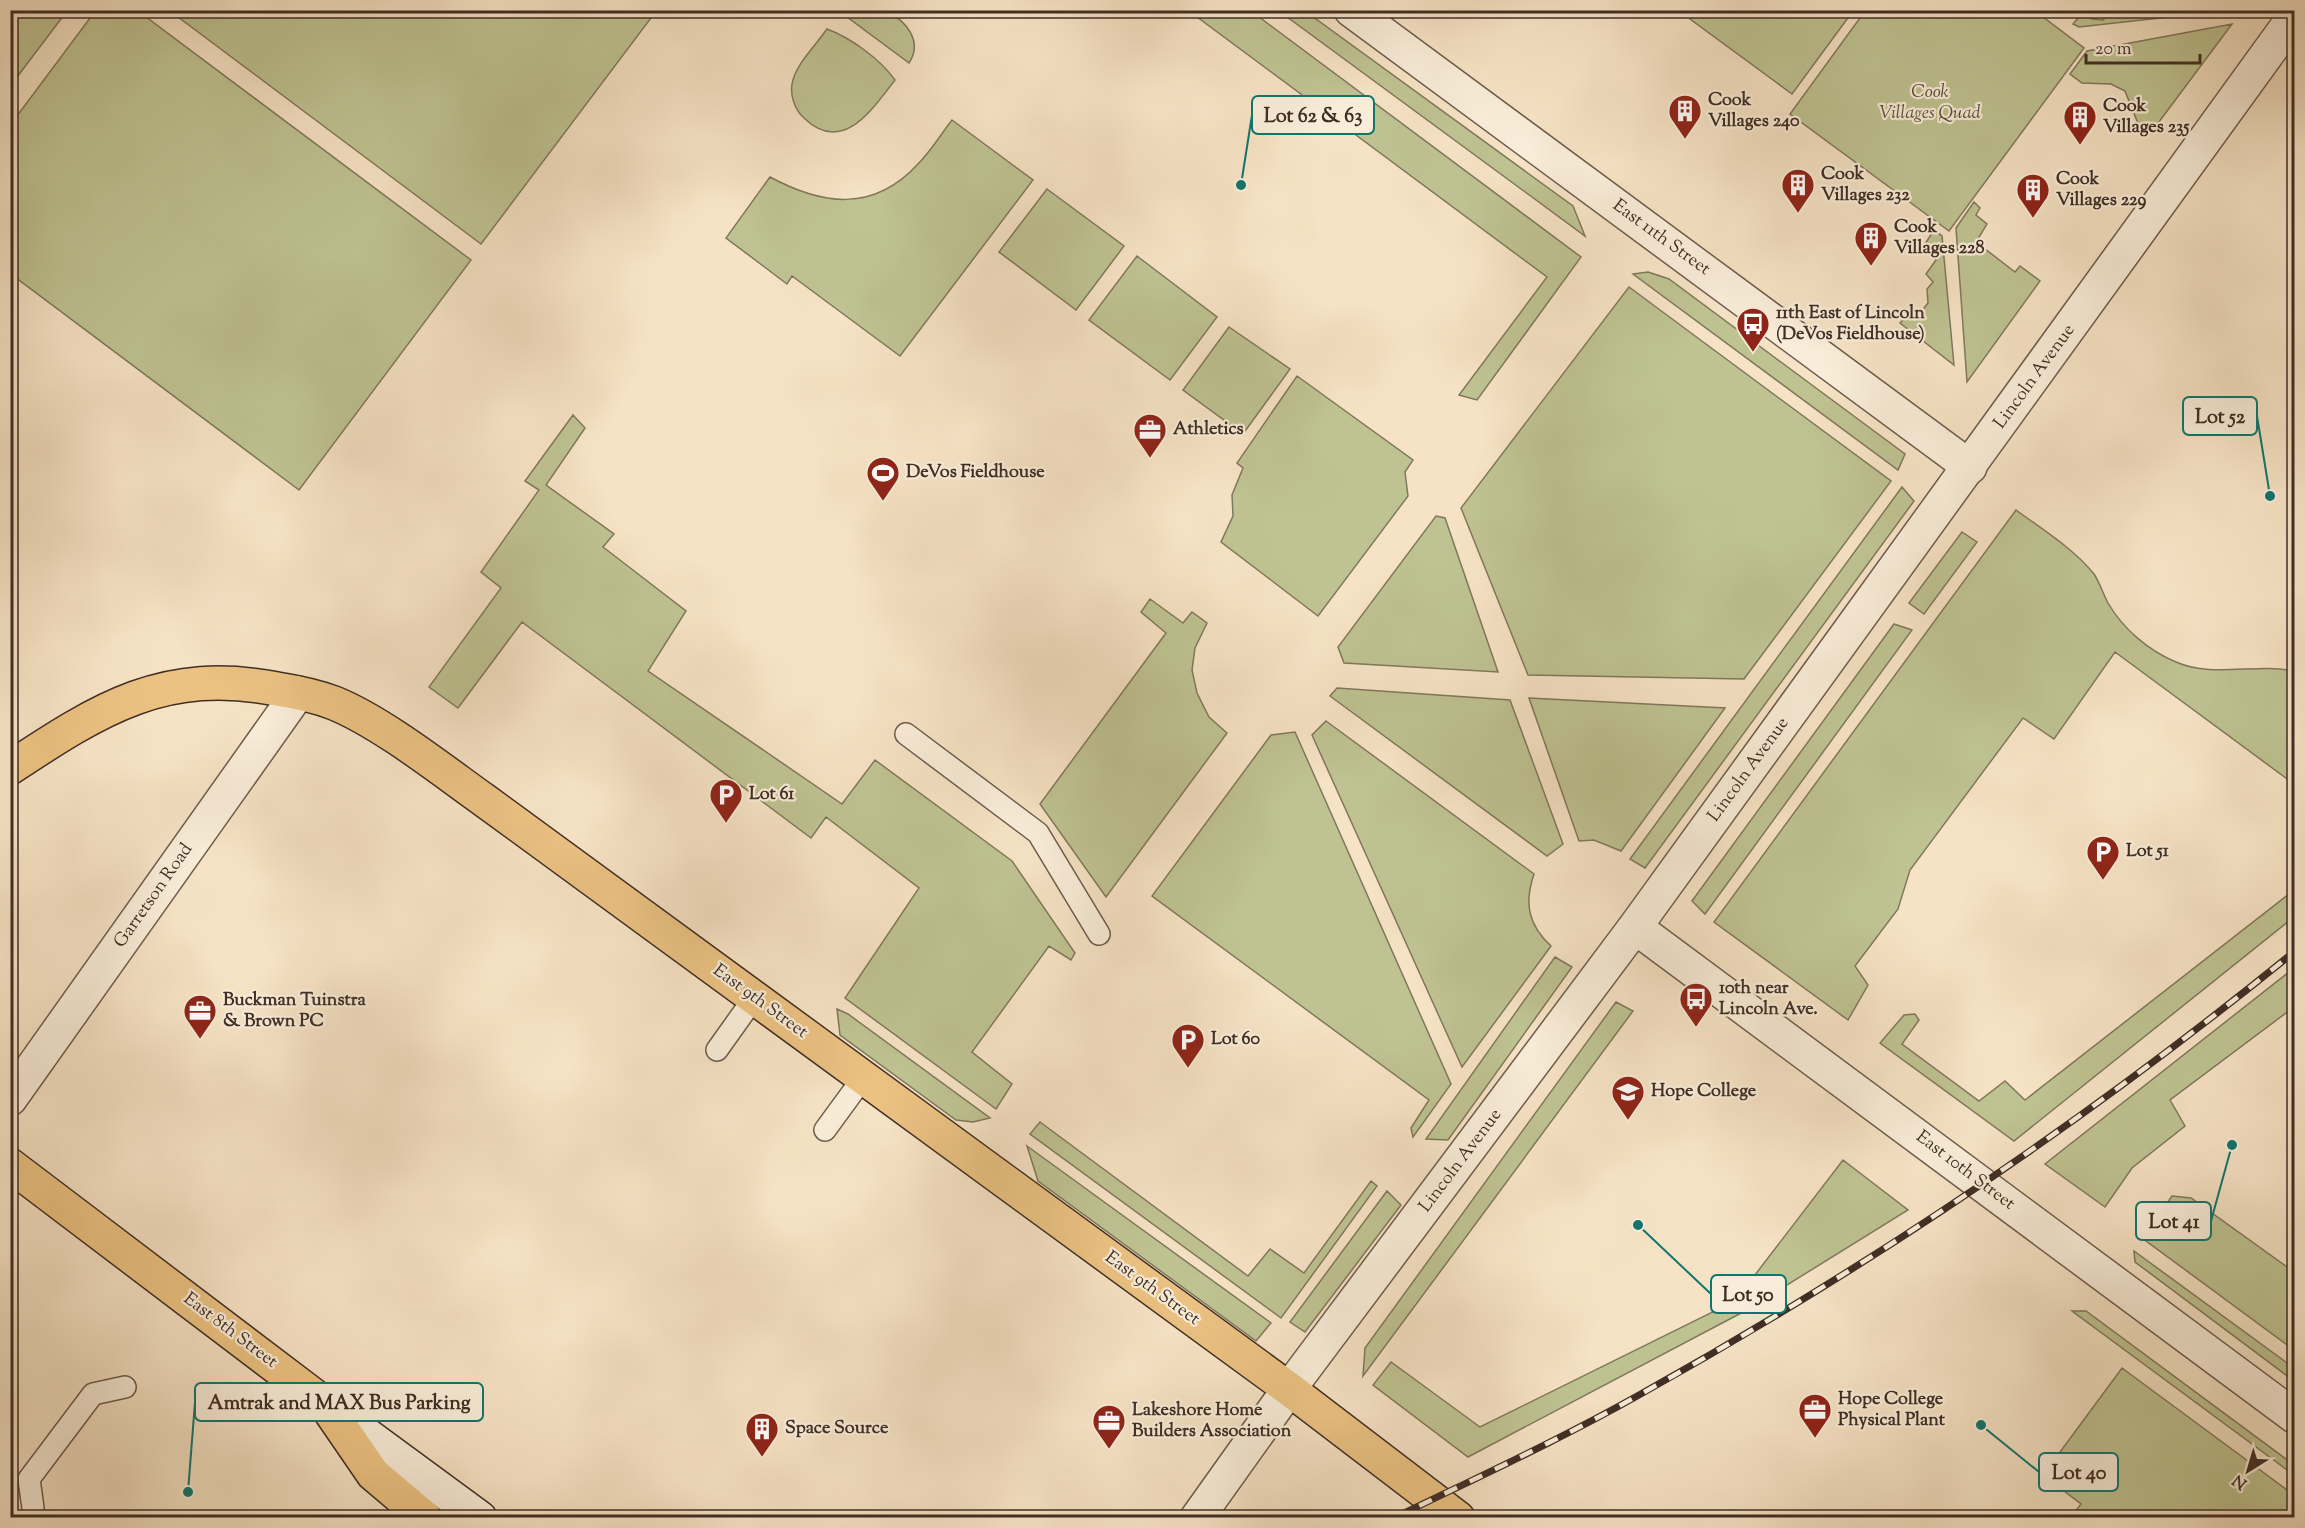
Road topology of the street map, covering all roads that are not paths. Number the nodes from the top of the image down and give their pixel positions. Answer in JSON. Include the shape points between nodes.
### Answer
{"nodes":[{"id":1,"x":1351,"y":10,"type":"edge"},
{"id":2,"x":2295,"y":17,"type":"edge"},
{"id":3,"x":1970,"y":467,"type":"junction"},
{"id":4,"x":298,"y":693,"type":"junction"},
{"id":5,"x":906,"y":734,"type":"dead end"},
{"id":6,"x":10,"y":768,"type":"edge"},
{"id":7,"x":1635,"y":927,"type":"junction"},
{"id":8,"x":1099,"y":934,"type":"dead end"},
{"id":9,"x":754,"y":998,"type":"junction"},
{"id":10,"x":717,"y":1050,"type":"dead end"},
{"id":11,"x":863,"y":1078,"type":"junction"},
{"id":12,"x":10,"y":1099,"type":"edge"},
{"id":13,"x":825,"y":1130,"type":"dead end"},
{"id":14,"x":10,"y":1165,"type":"edge"},
{"id":15,"x":125,"y":1387,"type":"dead end"},
{"id":16,"x":1289,"y":1389,"type":"junction"},
{"id":17,"x":325,"y":1404,"type":"junction"},
{"id":18,"x":2295,"y":1416,"type":"edge"},
{"id":19,"x":33,"y":1508,"type":"dead end"},
{"id":20,"x":425,"y":1518,"type":"edge"},
{"id":21,"x":480,"y":1518,"type":"edge"},
{"id":22,"x":1197,"y":1518,"type":"edge"},
{"id":23,"x":1458,"y":1518,"type":"edge"}],
"edges":[{"from":1,"to":3,"type":"street","name":"East 11th Street"},
{"from":2,"to":3,"type":"street","name":"Lincoln Avenue"},
{"from":3,"to":7,"type":"street","name":"Lincoln Avenue"},
{"from":4,"to":6,"type":"main road","name":"East 9th Street","via":[[248,683],[201,682],[168,687],[94,716]]},
{"from":4,"to":9,"type":"main road","name":"East 9th Street","via":[[335,703],[373,724],[484,800]]},
{"from":4,"to":12,"type":"street","name":"Garretson Road"},
{"from":5,"to":8,"type":"lane","via":[[1038,833]]},
{"from":7,"to":16,"type":"street","name":"Lincoln Avenue"},
{"from":7,"to":18,"type":"street","name":"East 10th Street"},
{"from":9,"to":10,"type":"lane"},
{"from":9,"to":11,"type":"main road","name":"East 9th Street"},
{"from":11,"to":13,"type":"lane"},
{"from":11,"to":16,"type":"main road","name":"East 9th Street"},
{"from":14,"to":17,"type":"main road","name":"East 8th Street"},
{"from":15,"to":19,"type":"lane","via":[[93,1394],[29,1479]]},
{"from":16,"to":22,"type":"street","name":"Lincoln Avenue"},
{"from":16,"to":23,"type":"main road","name":"East 9th Street"},
{"from":17,"to":20,"type":"main road","via":[[373,1474]]},
{"from":17,"to":21,"type":"street","name":"East 8th Street"}]}
